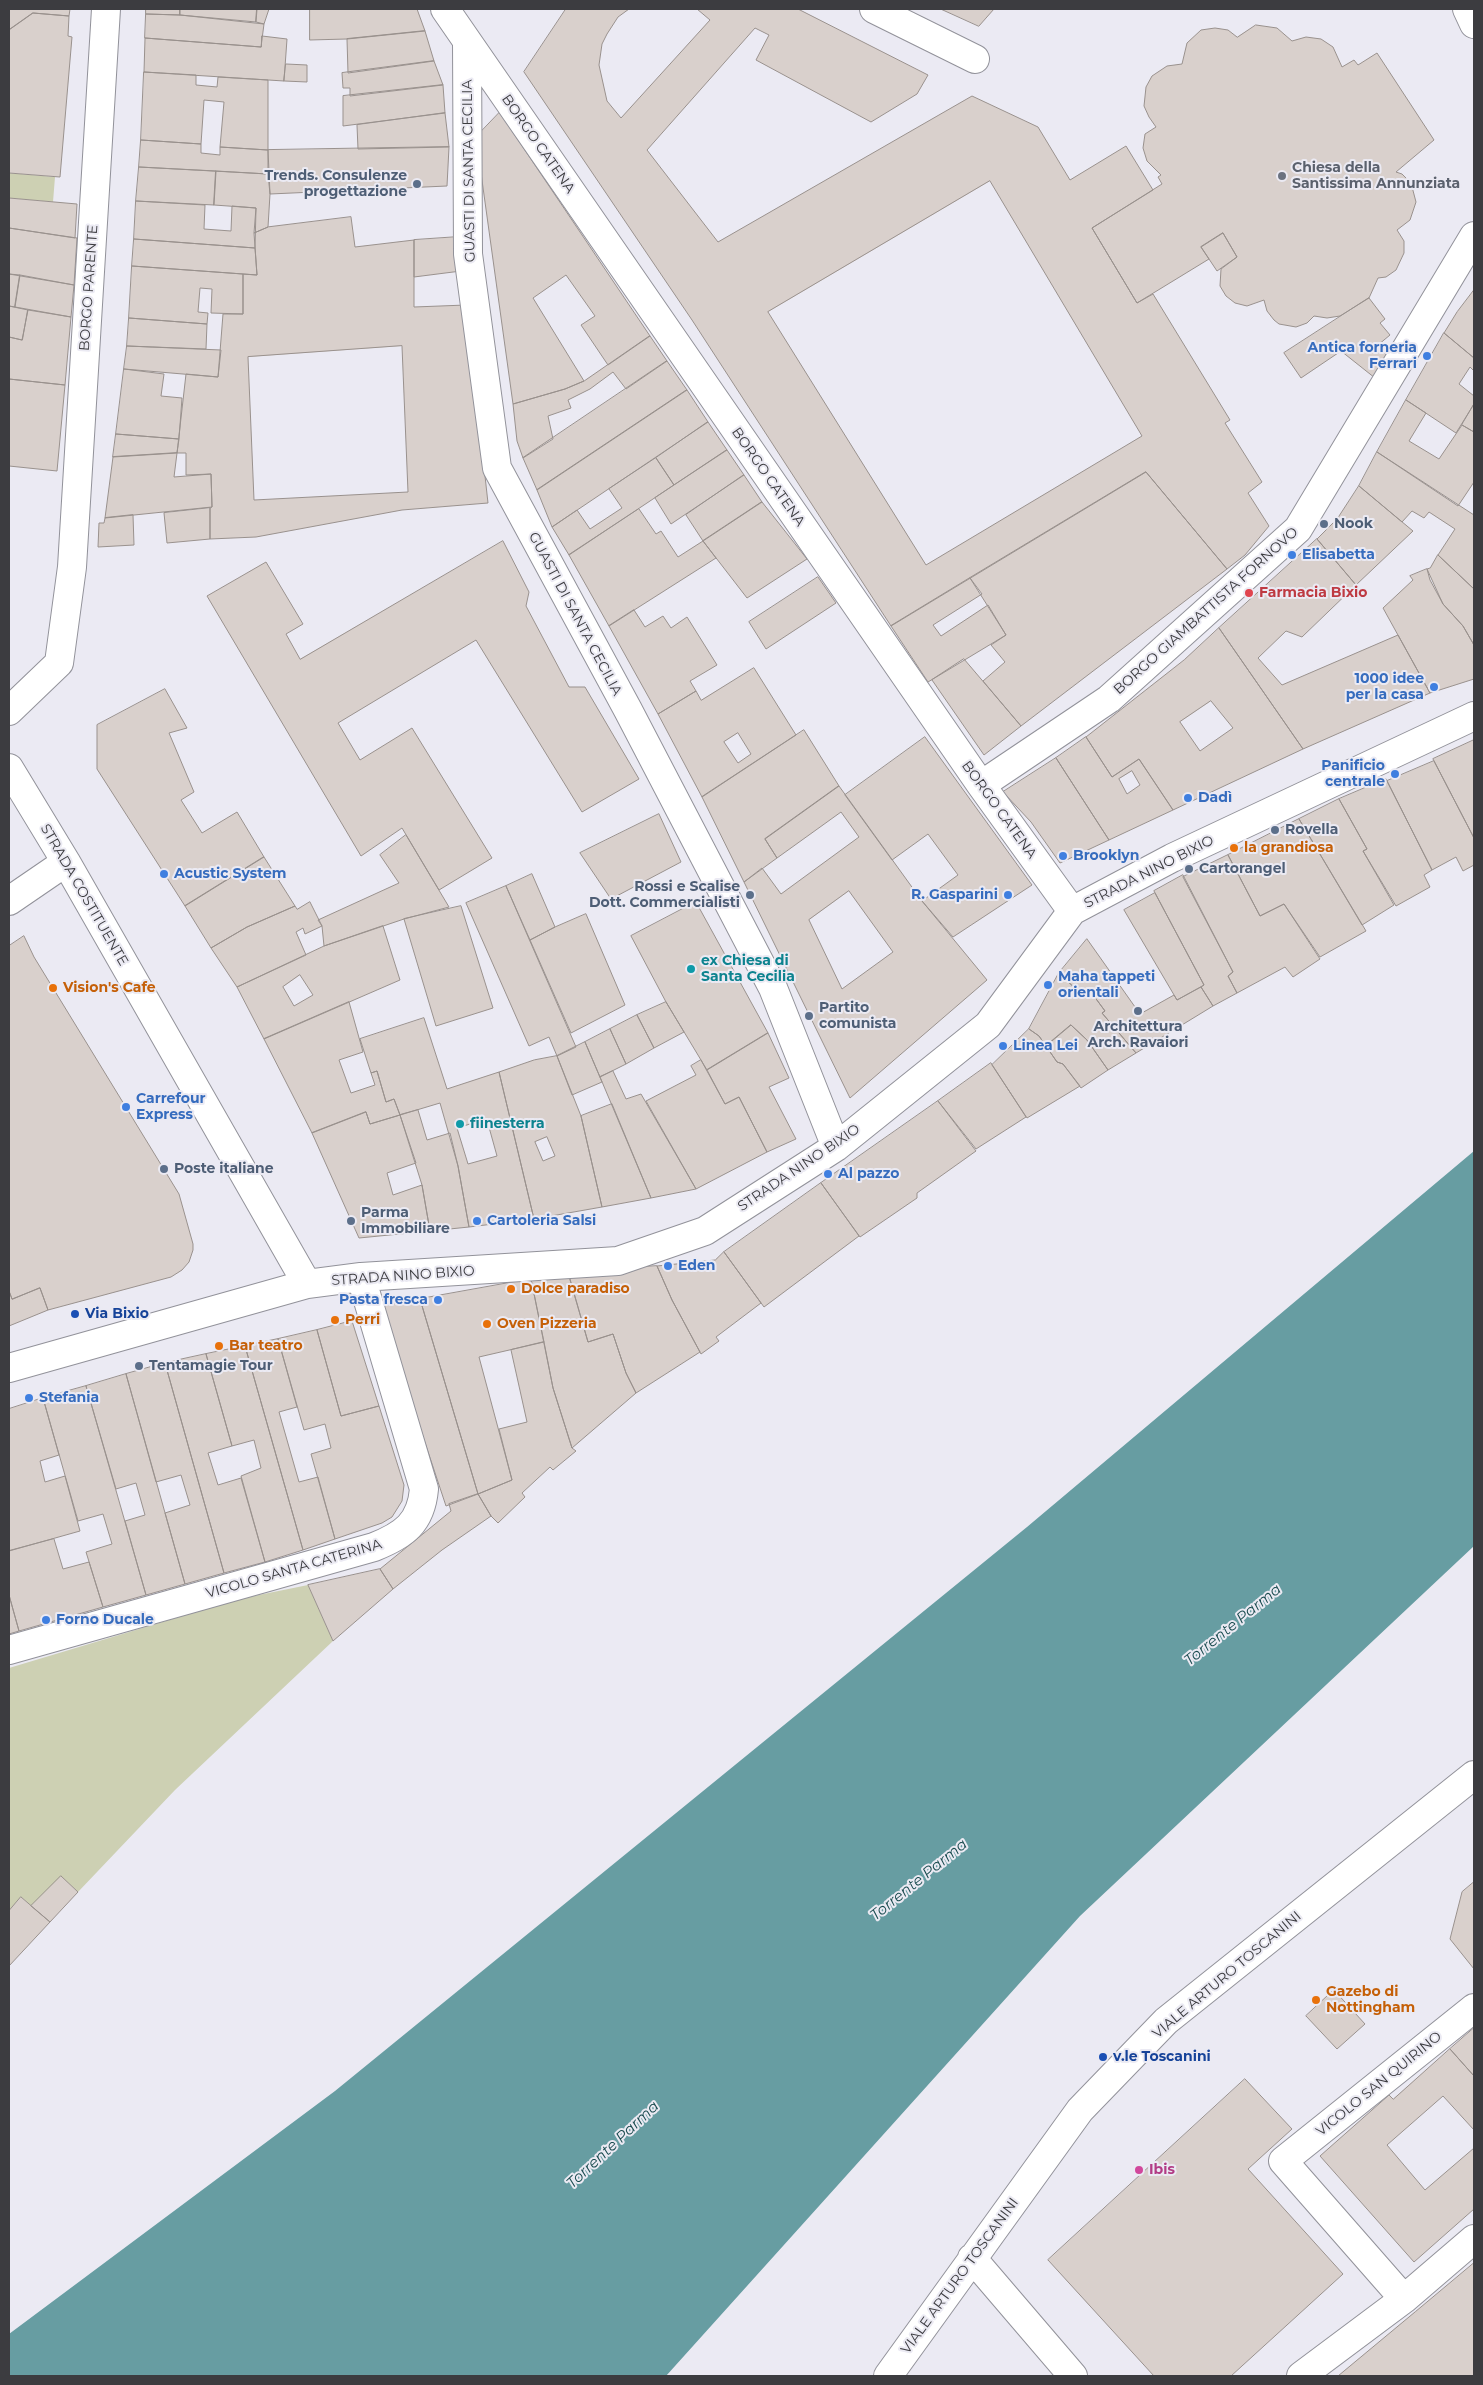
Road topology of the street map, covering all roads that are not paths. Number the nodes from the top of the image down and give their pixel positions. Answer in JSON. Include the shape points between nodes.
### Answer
{"nodes":[{"id":1,"x":106,"y":9,"type":"edge"},
{"id":2,"x":446,"y":9,"type":"edge"},
{"id":3,"x":874,"y":9,"type":"edge"},
{"id":4,"x":1467,"y":9,"type":"edge"},
{"id":5,"x":1474,"y":24,"type":"edge"},
{"id":6,"x":467,"y":42,"type":"junction"},
{"id":7,"x":975,"y":59,"type":"dead end"},
{"id":8,"x":1474,"y":236,"type":"edge"},
{"id":9,"x":9,"y":711,"type":"edge"},
{"id":10,"x":1474,"y":716,"type":"edge"},
{"id":11,"x":9,"y":768,"type":"edge"},
{"id":12,"x":981,"y":785,"type":"junction"},
{"id":13,"x":66,"y":862,"type":"junction"},
{"id":14,"x":9,"y":901,"type":"edge"},
{"id":15,"x":1072,"y":911,"type":"junction"},
{"id":16,"x":836,"y":1147,"type":"junction"},
{"id":17,"x":361,"y":1277,"type":"junction"},
{"id":18,"x":307,"y":1284,"type":"junction"},
{"id":19,"x":9,"y":1368,"type":"edge"},
{"id":20,"x":9,"y":1650,"type":"edge"},
{"id":21,"x":1474,"y":1775,"type":"edge"},
{"id":22,"x":1474,"y":2008,"type":"edge"},
{"id":23,"x":1474,"y":2239,"type":"edge"},
{"id":24,"x":972,"y":2258,"type":"junction"},
{"id":25,"x":1404,"y":2299,"type":"junction"},
{"id":26,"x":888,"y":2376,"type":"edge"},
{"id":27,"x":1073,"y":2376,"type":"edge"},
{"id":28,"x":1301,"y":2376,"type":"edge"}],
"edges":[{"from":1,"to":9,"type":"street","name":"BORGO PARENTE","via":[[72,567],[59,663]]},
{"from":2,"to":6,"type":"street","name":"BORGO CATENA"},
{"from":3,"to":7,"type":"street"},
{"from":4,"to":5,"type":"street"},
{"from":6,"to":12,"type":"street","name":"BORGO CATENA"},
{"from":6,"to":16,"type":"street","name":"GUASTI DI SANTA CECILIA","via":[[468,254],[497,468],[774,988]]},
{"from":8,"to":12,"type":"street","name":"BORGO GIAMBATTISTA FORNOVO","via":[[1298,529],[1109,699]]},
{"from":10,"to":15,"type":"street","name":"STRADA NINO BIXIO","via":[[1172,858]]},
{"from":11,"to":13,"type":"street","name":"STRADA COSTITUENTE"},
{"from":12,"to":15,"type":"street","name":"BORGO CATENA"},
{"from":13,"to":14,"type":"street"},
{"from":13,"to":18,"type":"street","name":"STRADA COSTITUENTE"},
{"from":15,"to":16,"type":"street","name":"STRADA NINO BIXIO","via":[[988,1025]]},
{"from":16,"to":17,"type":"street","name":"STRADA NINO BIXIO","via":[[705,1231],[618,1260]]},
{"from":17,"to":18,"type":"street","name":"STRADA NINO BIXIO"},
{"from":17,"to":20,"type":"street","name":"VICOLO SANTA CATERINA","via":[[424,1489],[421,1510],[407,1528],[387,1542],[358,1552]]},
{"from":18,"to":19,"type":"street","name":"STRADA NINO BIXIO"},
{"from":21,"to":24,"type":"street","name":"VIALE ARTURO TOSCANINI","via":[[1166,2021],[1080,2110]]},
{"from":22,"to":25,"type":"street","name":"VICOLO SAN QUIRINO","via":[[1283,2161]]},
{"from":23,"to":25,"type":"street"},
{"from":24,"to":26,"type":"street","name":"VIALE ARTURO TOSCANINI"},
{"from":24,"to":27,"type":"street"},
{"from":25,"to":28,"type":"street"}]}
